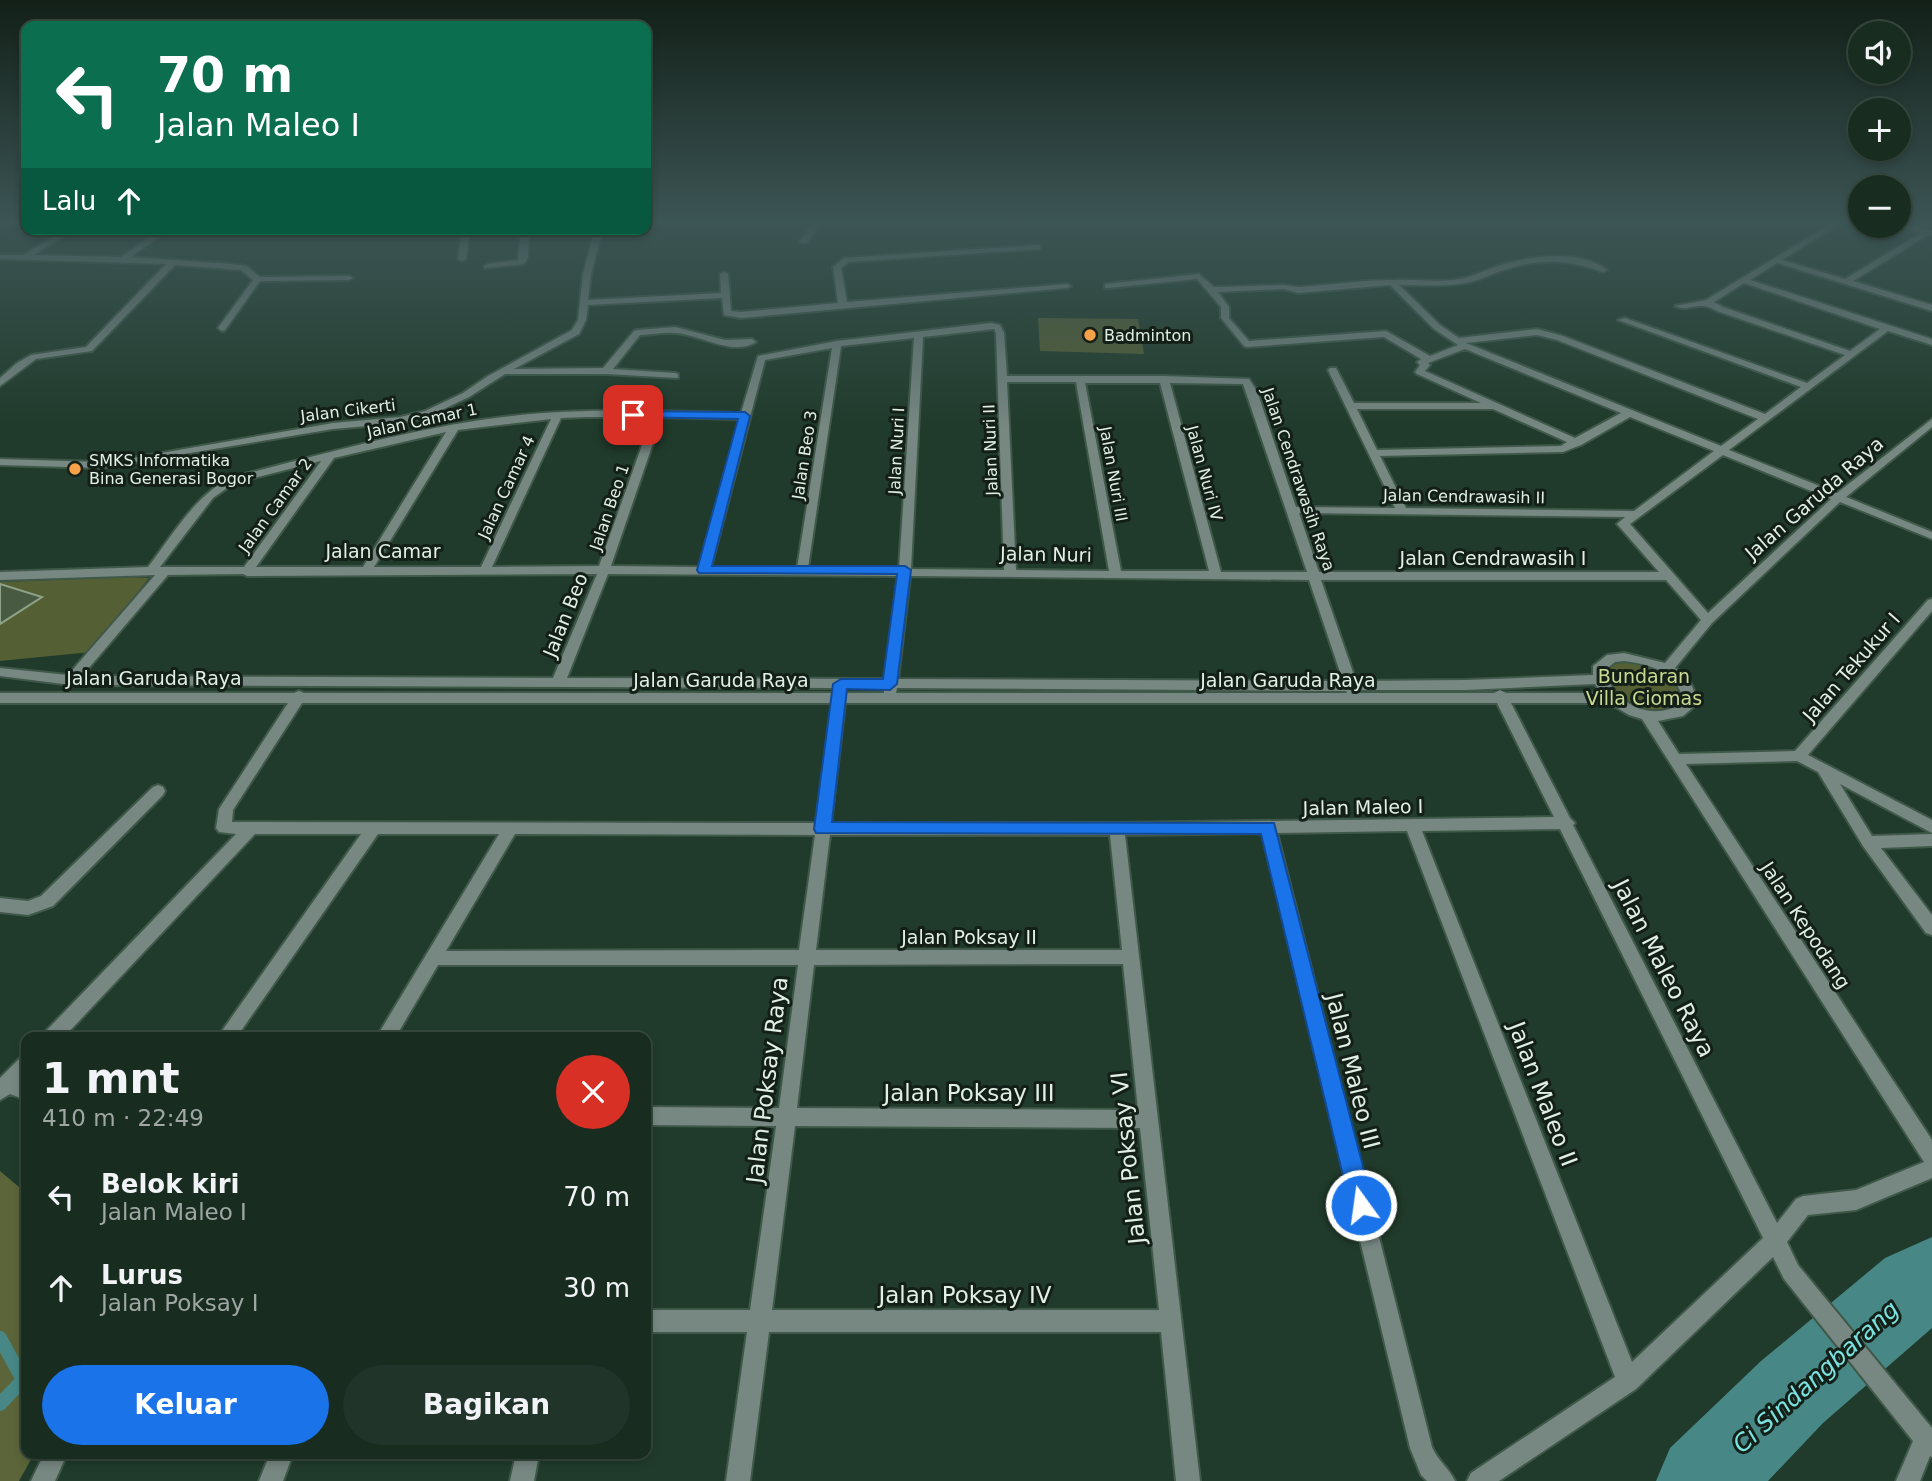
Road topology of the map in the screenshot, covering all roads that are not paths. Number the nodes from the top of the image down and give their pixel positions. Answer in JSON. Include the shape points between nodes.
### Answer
{"nodes":[{"id":1,"x":146,"y":290,"type":"edge"},
{"id":2,"x":250,"y":290,"type":"edge"},
{"id":3,"x":586,"y":290,"type":"edge"},
{"id":4,"x":725,"y":290,"type":"edge"},
{"id":5,"x":841,"y":290,"type":"edge"},
{"id":6,"x":1019,"y":290,"type":"edge"},
{"id":7,"x":1213,"y":290,"type":"edge"},
{"id":8,"x":1400,"y":290,"type":"edge"},
{"id":9,"x":1727,"y":290,"type":"edge"},
{"id":10,"x":1773,"y":290,"type":"edge"},
{"id":11,"x":1877,"y":290,"type":"edge"},
{"id":12,"x":725,"y":295,"type":"junction"},
{"id":13,"x":1709,"y":302,"type":"junction"},
{"id":14,"x":583,"y":303,"type":"junction"},
{"id":15,"x":843,"y":305,"type":"junction"},
{"id":16,"x":1679,"y":306,"type":"dead end"},
{"id":17,"x":1930,"y":306,"type":"edge"},
{"id":18,"x":1622,"y":320,"type":"dead end"},
{"id":19,"x":222,"y":328,"type":"dead end"},
{"id":20,"x":1887,"y":328,"type":"junction"},
{"id":21,"x":919,"y":334,"type":"junction"},
{"id":22,"x":752,"y":342,"type":"dead end"},
{"id":23,"x":1932,"y":342,"type":"edge"},
{"id":24,"x":1460,"y":343,"type":"junction"},
{"id":25,"x":836,"y":344,"type":"junction"},
{"id":26,"x":1850,"y":354,"type":"junction"},
{"id":27,"x":1428,"y":359,"type":"junction"},
{"id":28,"x":1333,"y":370,"type":"dead end"},
{"id":29,"x":606,"y":371,"type":"junction"},
{"id":30,"x":501,"y":372,"type":"junction"},
{"id":31,"x":675,"y":376,"type":"dead end"},
{"id":32,"x":1003,"y":379,"type":"junction"},
{"id":33,"x":1080,"y":379,"type":"junction"},
{"id":34,"x":1164,"y":379,"type":"junction"},
{"id":35,"x":0,"y":383,"type":"edge"},
{"id":36,"x":1806,"y":386,"type":"junction"},
{"id":37,"x":1350,"y":406,"type":"junction"},
{"id":38,"x":1496,"y":406,"type":"junction"},
{"id":39,"x":1629,"y":413,"type":"junction"},
{"id":40,"x":658,"y":414,"type":"junction"},
{"id":41,"x":745,"y":416,"type":"junction"},
{"id":42,"x":1763,"y":417,"type":"junction"},
{"id":43,"x":556,"y":418,"type":"junction"},
{"id":44,"x":1931,"y":424,"type":"edge"},
{"id":45,"x":454,"y":428,"type":"junction"},
{"id":46,"x":1577,"y":443,"type":"junction"},
{"id":47,"x":1719,"y":450,"type":"junction"},
{"id":48,"x":1373,"y":453,"type":"junction"},
{"id":49,"x":330,"y":456,"type":"junction"},
{"id":50,"x":0,"y":461,"type":"edge"},
{"id":51,"x":1838,"y":498,"type":"junction"},
{"id":52,"x":1293,"y":510,"type":"junction"},
{"id":53,"x":1402,"y":511,"type":"junction"},
{"id":54,"x":1612,"y":514,"type":"junction"},
{"id":55,"x":1635,"y":514,"type":"junction"},
{"id":56,"x":1623,"y":524,"type":"junction"},
{"id":57,"x":1932,"y":536,"type":"edge"},
{"id":58,"x":485,"y":570,"type":"junction"},
{"id":59,"x":604,"y":570,"type":"junction"},
{"id":60,"x":704,"y":570,"type":"junction"},
{"id":61,"x":802,"y":570,"type":"junction"},
{"id":62,"x":905,"y":570,"type":"junction"},
{"id":63,"x":366,"y":571,"type":"junction"},
{"id":64,"x":157,"y":572,"type":"junction"},
{"id":65,"x":247,"y":572,"type":"junction"},
{"id":66,"x":1010,"y":573,"type":"junction"},
{"id":67,"x":1116,"y":574,"type":"junction"},
{"id":68,"x":1216,"y":575,"type":"junction"},
{"id":69,"x":0,"y":576,"type":"edge"},
{"id":70,"x":1317,"y":576,"type":"junction"},
{"id":71,"x":1669,"y":576,"type":"junction"},
{"id":72,"x":1932,"y":603,"type":"edge"},
{"id":73,"x":1708,"y":620,"type":"junction"},
{"id":74,"x":1667,"y":669,"type":"junction"},
{"id":75,"x":0,"y":672,"type":"edge"},
{"id":76,"x":71,"y":680,"type":"junction"},
{"id":77,"x":559,"y":680,"type":"junction"},
{"id":78,"x":1598,"y":680,"type":"junction"},
{"id":79,"x":598,"y":681,"type":"junction"},
{"id":80,"x":890,"y":684,"type":"junction"},
{"id":81,"x":1351,"y":686,"type":"junction"},
{"id":82,"x":840,"y":692,"type":"junction"},
{"id":83,"x":1498,"y":692,"type":"junction"},
{"id":84,"x":299,"y":696,"type":"junction"},
{"id":85,"x":0,"y":698,"type":"edge"},
{"id":86,"x":590,"y":698,"type":"junction"},
{"id":87,"x":1609,"y":698,"type":"junction"},
{"id":88,"x":890,"y":699,"type":"junction"},
{"id":89,"x":1356,"y":700,"type":"junction"},
{"id":90,"x":1646,"y":714,"type":"junction"},
{"id":91,"x":1799,"y":756,"type":"junction"},
{"id":92,"x":1674,"y":759,"type":"junction"},
{"id":93,"x":1824,"y":770,"type":"junction"},
{"id":94,"x":158,"y":791,"type":"dead end"},
{"id":95,"x":1567,"y":823,"type":"junction"},
{"id":96,"x":1413,"y":826,"type":"junction"},
{"id":97,"x":1932,"y":827,"type":"edge"},
{"id":98,"x":251,"y":828,"type":"junction"},
{"id":99,"x":511,"y":828,"type":"junction"},
{"id":100,"x":1268,"y":828,"type":"junction"},
{"id":101,"x":373,"y":829,"type":"junction"},
{"id":102,"x":822,"y":829,"type":"junction"},
{"id":103,"x":1117,"y":829,"type":"junction"},
{"id":104,"x":1932,"y":840,"type":"edge"},
{"id":105,"x":1868,"y":842,"type":"junction"},
{"id":106,"x":0,"y":905,"type":"edge"},
{"id":107,"x":1932,"y":928,"type":"edge"},
{"id":108,"x":1130,"y":957,"type":"junction"},
{"id":109,"x":435,"y":958,"type":"junction"},
{"id":110,"x":807,"y":958,"type":"junction"},
{"id":111,"x":57,"y":1032,"type":"edge"},
{"id":112,"x":230,"y":1032,"type":"edge"},
{"id":113,"x":389,"y":1032,"type":"edge"},
{"id":114,"x":21,"y":1069,"type":"edge"},
{"id":115,"x":3,"y":1088,"type":"edge"},
{"id":116,"x":21,"y":1090,"type":"edge"},
{"id":117,"x":651,"y":1116,"type":"edge"},
{"id":118,"x":787,"y":1117,"type":"junction"},
{"id":119,"x":1149,"y":1119,"type":"junction"},
{"id":120,"x":1932,"y":1157,"type":"edge"},
{"id":121,"x":1932,"y":1168,"type":"edge"},
{"id":122,"x":1775,"y":1241,"type":"junction"},
{"id":123,"x":651,"y":1321,"type":"edge"},
{"id":124,"x":1170,"y":1321,"type":"junction"},
{"id":125,"x":761,"y":1322,"type":"junction"},
{"id":126,"x":1629,"y":1381,"type":"junction"},
{"id":127,"x":1929,"y":1442,"type":"edge"},
{"id":128,"x":54,"y":1459,"type":"edge"},
{"id":129,"x":280,"y":1459,"type":"edge"},
{"id":130,"x":527,"y":1459,"type":"edge"},
{"id":131,"x":43,"y":1481,"type":"edge"},
{"id":132,"x":271,"y":1481,"type":"edge"},
{"id":133,"x":522,"y":1481,"type":"edge"},
{"id":134,"x":738,"y":1481,"type":"edge"},
{"id":135,"x":1188,"y":1481,"type":"edge"},
{"id":136,"x":1443,"y":1481,"type":"edge"},
{"id":137,"x":1479,"y":1481,"type":"edge"},
{"id":138,"x":1908,"y":1481,"type":"edge"}],
"edges":[{"from":1,"to":35,"type":"street","via":[[89,349],[34,357]]},
{"from":2,"to":19,"type":"street"},
{"from":3,"to":14,"type":"street","name":"Jalan Cikerti"},
{"from":4,"to":12,"type":"street"},
{"from":5,"to":15,"type":"street"},
{"from":6,"to":15,"type":"street"},
{"from":7,"to":27,"type":"street","via":[[1225,307],[1225,318],[1247,344],[1387,334]]},
{"from":8,"to":24,"type":"street"},
{"from":9,"to":13,"type":"street"},
{"from":10,"to":20,"type":"street"},
{"from":11,"to":17,"type":"street"},
{"from":12,"to":14,"type":"street"},
{"from":12,"to":15,"type":"street","via":[[727,313],[735,316]]},
{"from":13,"to":16,"type":"street"},
{"from":13,"to":26,"type":"street"},
{"from":14,"to":30,"type":"street","name":"Jalan Cikerti","via":[[576,332]]},
{"from":18,"to":36,"type":"street"},
{"from":20,"to":23,"type":"street"},
{"from":20,"to":26,"type":"street"},
{"from":21,"to":25,"type":"street"},
{"from":21,"to":32,"type":"street","name":"Jalan Nuri II","via":[[997,327]]},
{"from":21,"to":62,"type":"street","name":"Jalan Nuri I"},
{"from":22,"to":29,"type":"street","via":[[725,343],[675,330],[636,333]]},
{"from":24,"to":27,"type":"street"},
{"from":24,"to":39,"type":"street"},
{"from":24,"to":42,"type":"street","via":[[1538,332]]},
{"from":25,"to":41,"type":"street","via":[[761,358]]},
{"from":25,"to":61,"type":"street","name":"Jalan Beo 3"},
{"from":26,"to":36,"type":"street"},
{"from":27,"to":38,"type":"street","via":[[1422,362],[1425,365],[1420,372]]},
{"from":28,"to":37,"type":"street"},
{"from":29,"to":30,"type":"street"},
{"from":29,"to":31,"type":"street"},
{"from":30,"to":50,"type":"street","name":"Jalan Cikerti","via":[[447,405],[400,420],[333,426],[100,465]]},
{"from":32,"to":33,"type":"street","name":"Jalan Cendrawasih Raya"},
{"from":32,"to":66,"type":"street","name":"Jalan Nuri II"},
{"from":33,"to":34,"type":"street","name":"Jalan Cendrawasih Raya"},
{"from":33,"to":67,"type":"street","name":"Jalan Nuri III"},
{"from":34,"to":52,"type":"street","name":"Jalan Cendrawasih Raya","via":[[1249,384]]},
{"from":34,"to":68,"type":"street","name":"Jalan Nuri IV"},
{"from":36,"to":42,"type":"street"},
{"from":37,"to":38,"type":"street"},
{"from":37,"to":48,"type":"street"},
{"from":38,"to":46,"type":"street"},
{"from":39,"to":46,"type":"street"},
{"from":39,"to":47,"type":"street"},
{"from":40,"to":41,"type":"street","name":"Jalan Camar 1"},
{"from":40,"to":43,"type":"street","name":"Jalan Camar 1"},
{"from":40,"to":59,"type":"street","name":"Jalan Beo 1"},
{"from":41,"to":60,"type":"street"},
{"from":42,"to":47,"type":"street"},
{"from":43,"to":45,"type":"street","name":"Jalan Camar 1"},
{"from":43,"to":58,"type":"street","name":"Jalan Camar 4"},
{"from":44,"to":51,"type":"street","name":"Jalan Garuda Raya"},
{"from":45,"to":49,"type":"street","name":"Jalan Camar 1"},
{"from":45,"to":63,"type":"street"},
{"from":46,"to":48,"type":"street","via":[[1532,451]]},
{"from":47,"to":51,"type":"street"},
{"from":47,"to":55,"type":"street"},
{"from":48,"to":53,"type":"street"},
{"from":49,"to":64,"type":"street","name":"Jalan Camar 1","via":[[219,487]]},
{"from":49,"to":65,"type":"street","name":"Jalan Camar 2"},
{"from":51,"to":57,"type":"street"},
{"from":51,"to":73,"type":"street","name":"Jalan Garuda Raya"},
{"from":52,"to":53,"type":"street","name":"Jalan Cendrawasih II"},
{"from":52,"to":70,"type":"street","name":"Jalan Cendrawasih Raya"},
{"from":53,"to":54,"type":"street","name":"Jalan Cendrawasih II"},
{"from":54,"to":55,"type":"street","name":"Jalan Cendrawasih II"},
{"from":54,"to":56,"type":"street"},
{"from":55,"to":56,"type":"street"},
{"from":56,"to":71,"type":"street"},
{"from":58,"to":59,"type":"street","name":"Jalan Camar"},
{"from":58,"to":63,"type":"street","name":"Jalan Camar"},
{"from":59,"to":60,"type":"street","name":"Jalan Beo"},
{"from":59,"to":77,"type":"street","name":"Jalan Beo"},
{"from":60,"to":61,"type":"street","name":"Jalan Beo"},
{"from":61,"to":62,"type":"street","name":"Jalan Beo"},
{"from":62,"to":66,"type":"street","name":"Jalan Nuri"},
{"from":62,"to":80,"type":"street"},
{"from":63,"to":65,"type":"street","name":"Jalan Camar"},
{"from":64,"to":65,"type":"street","name":"Jalan Camar"},
{"from":64,"to":69,"type":"street","name":"Jalan Camar"},
{"from":64,"to":76,"type":"street"},
{"from":66,"to":67,"type":"street","name":"Jalan Nuri"},
{"from":67,"to":68,"type":"street","name":"Jalan Nuri"},
{"from":68,"to":70,"type":"street","name":"Jalan Nuri"},
{"from":70,"to":71,"type":"street","name":"Jalan Cendrawasih I"},
{"from":70,"to":81,"type":"street","name":"Jalan Cendrawasih Raya"},
{"from":71,"to":73,"type":"street"},
{"from":72,"to":91,"type":"street","name":"Jalan Tekukur I"},
{"from":73,"to":74,"type":"street","name":"Jalan Garuda Raya"},
{"from":74,"to":78,"type":"street","via":[[1639,658],[1612,658],[1598,669]]},
{"from":74,"to":90,"type":"street","name":"Jalan Garuda Raya","via":[[1687,686],[1690,704],[1674,715]]},
{"from":75,"to":76,"type":"street","name":"Jalan Garuda Raya"},
{"from":76,"to":77,"type":"street","name":"Jalan Garuda Raya"},
{"from":77,"to":79,"type":"street","name":"Jalan Garuda Raya"},
{"from":78,"to":83,"type":"street","name":"Jalan Garuda Raya"},
{"from":78,"to":87,"type":"street"},
{"from":79,"to":82,"type":"street","name":"Jalan Garuda Raya"},
{"from":79,"to":86,"type":"street"},
{"from":80,"to":81,"type":"street","name":"Jalan Garuda Raya"},
{"from":80,"to":82,"type":"street","name":"Jalan Garuda Raya"},
{"from":80,"to":88,"type":"street"},
{"from":81,"to":83,"type":"street","name":"Jalan Garuda Raya"},
{"from":81,"to":89,"type":"street","name":"Jalan Cendrawasih Raya"},
{"from":82,"to":86,"type":"street","name":"Jalan Garuda Raya"},
{"from":82,"to":88,"type":"street","name":"Jalan Garuda Raya"},
{"from":82,"to":102,"type":"street","name":"Jalan Poksay Raya"},
{"from":83,"to":87,"type":"street","name":"Jalan Garuda Raya"},
{"from":83,"to":89,"type":"street","name":"Jalan Garuda Raya"},
{"from":83,"to":95,"type":"street","name":"Jalan Maleo Raya"},
{"from":84,"to":85,"type":"street","name":"Jalan Garuda Raya"},
{"from":84,"to":86,"type":"street","name":"Jalan Garuda Raya"},
{"from":84,"to":98,"type":"street","name":"Jalan Maleo I","via":[[226,809],[224,828]]},
{"from":87,"to":90,"type":"street","name":"Jalan Garuda Raya"},
{"from":88,"to":89,"type":"street","name":"Jalan Garuda Raya"},
{"from":90,"to":92,"type":"street","name":"Jalan Kepodang"},
{"from":91,"to":92,"type":"street"},
{"from":91,"to":93,"type":"street"},
{"from":92,"to":120,"type":"street","name":"Jalan Kepodang"},
{"from":93,"to":97,"type":"street"},
{"from":93,"to":105,"type":"street"},
{"from":94,"to":106,"type":"street","via":[[47,901],[28,908]]},
{"from":95,"to":96,"type":"street","name":"Jalan Maleo I"},
{"from":95,"to":122,"type":"street","name":"Jalan Maleo Raya"},
{"from":96,"to":100,"type":"street","name":"Jalan Maleo I"},
{"from":96,"to":126,"type":"street","name":"Jalan Maleo II"},
{"from":98,"to":101,"type":"street","name":"Jalan Maleo I"},
{"from":98,"to":111,"type":"street"},
{"from":99,"to":101,"type":"street","name":"Jalan Maleo I"},
{"from":99,"to":102,"type":"street","name":"Jalan Maleo I"},
{"from":99,"to":109,"type":"street"},
{"from":100,"to":103,"type":"street","name":"Jalan Maleo I"},
{"from":100,"to":136,"type":"street","name":"Jalan Maleo III","via":[[1421,1448],[1429,1467]]},
{"from":101,"to":112,"type":"street"},
{"from":102,"to":103,"type":"street","name":"Jalan Maleo I"},
{"from":102,"to":110,"type":"street","name":"Jalan Poksay Raya"},
{"from":103,"to":108,"type":"street","name":"Jalan Poksay VI"},
{"from":104,"to":105,"type":"street"},
{"from":105,"to":107,"type":"street"},
{"from":108,"to":110,"type":"street","name":"Jalan Poksay II"},
{"from":108,"to":119,"type":"street","name":"Jalan Poksay VI"},
{"from":109,"to":110,"type":"street","name":"Jalan Poksay II"},
{"from":109,"to":113,"type":"street"},
{"from":110,"to":118,"type":"street","name":"Jalan Poksay Raya"},
{"from":114,"to":115,"type":"street"},
{"from":115,"to":116,"type":"street"},
{"from":117,"to":118,"type":"street","name":"Jalan Poksay III"},
{"from":118,"to":119,"type":"street","name":"Jalan Poksay III"},
{"from":118,"to":125,"type":"street","name":"Jalan Poksay Raya"},
{"from":119,"to":124,"type":"street","name":"Jalan Poksay VI"},
{"from":121,"to":122,"type":"street","via":[[1856,1200],[1803,1206]]},
{"from":122,"to":126,"type":"street"},
{"from":122,"to":127,"type":"street","name":"Jalan Maleo Raya","via":[[1791,1272]]},
{"from":123,"to":125,"type":"street","name":"Jalan Poksay IV"},
{"from":124,"to":125,"type":"street","name":"Jalan Poksay IV"},
{"from":124,"to":135,"type":"street","name":"Jalan Poksay VI"},
{"from":125,"to":134,"type":"street","name":"Jalan Poksay Raya"},
{"from":126,"to":137,"type":"street"},
{"from":127,"to":138,"type":"street"},
{"from":128,"to":131,"type":"street"},
{"from":129,"to":132,"type":"street"},
{"from":130,"to":133,"type":"street"}]}
